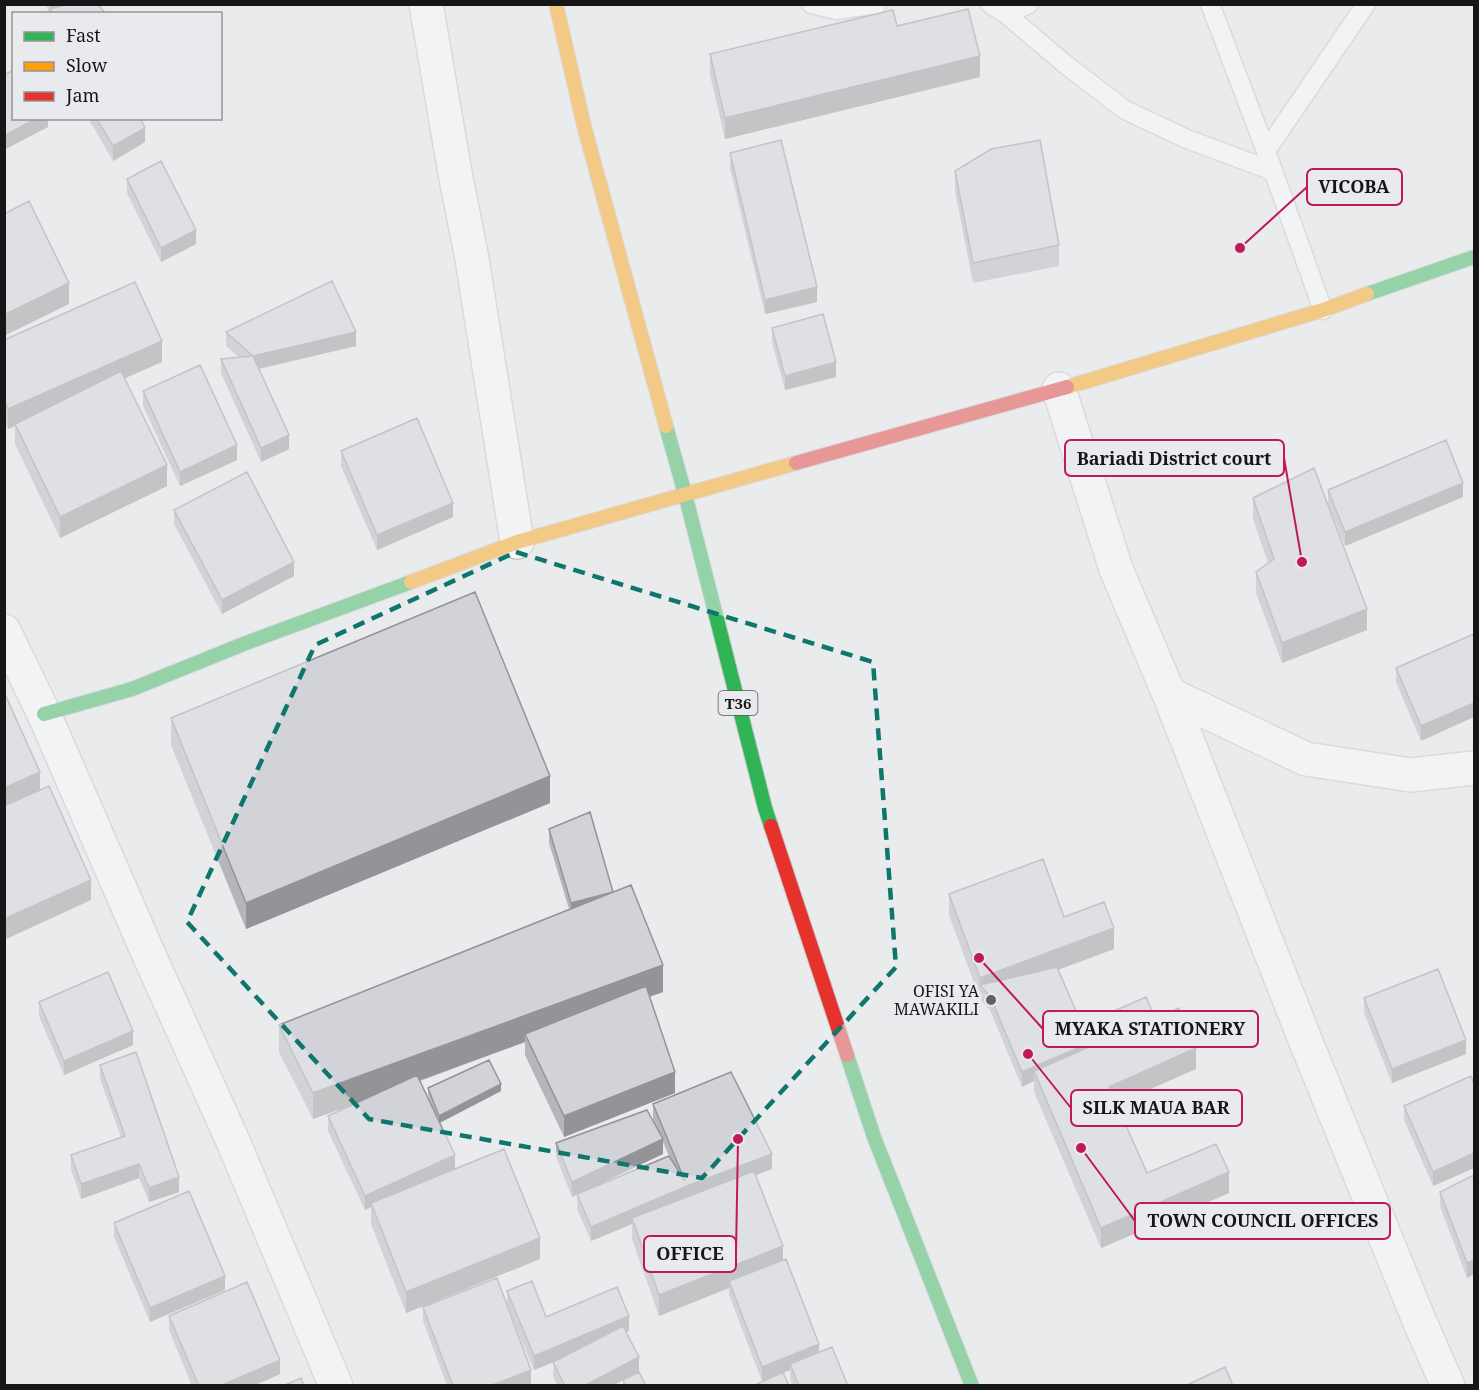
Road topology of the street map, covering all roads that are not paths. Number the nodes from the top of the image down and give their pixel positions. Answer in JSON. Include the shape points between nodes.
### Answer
{"nodes":[{"id":1,"x":426,"y":4,"type":"edge"},
{"id":2,"x":556,"y":4,"type":"edge"},
{"id":3,"x":811,"y":4,"type":"edge"},
{"id":4,"x":877,"y":4,"type":"edge"},
{"id":5,"x":1029,"y":4,"type":"edge"},
{"id":6,"x":1210,"y":4,"type":"edge"},
{"id":7,"x":1366,"y":4,"type":"edge"},
{"id":8,"x":998,"y":9,"type":"edge"},
{"id":9,"x":1266,"y":151,"type":"junction"},
{"id":10,"x":1273,"y":171,"type":"junction"},
{"id":11,"x":1474,"y":257,"type":"edge"},
{"id":12,"x":1323,"y":310,"type":"junction"},
{"id":13,"x":1059,"y":389,"type":"junction"},
{"id":14,"x":685,"y":494,"type":"junction"},
{"id":15,"x":517,"y":542,"type":"junction"},
{"id":16,"x":4,"y":631,"type":"edge"},
{"id":17,"x":1170,"y":694,"type":"junction"},
{"id":18,"x":44,"y":714,"type":"junction"},
{"id":19,"x":1474,"y":768,"type":"edge"},
{"id":20,"x":336,"y":1386,"type":"edge"},
{"id":21,"x":972,"y":1386,"type":"edge"},
{"id":22,"x":1448,"y":1386,"type":"edge"}],
"edges":[{"from":1,"to":15,"type":"street"},
{"from":2,"to":14,"type":"main road","number":"T36","via":[[584,126]]},
{"from":3,"to":4,"type":"lane","via":[[836,10]]},
{"from":5,"to":8,"type":"lane"},
{"from":6,"to":9,"type":"lane"},
{"from":7,"to":9,"type":"lane"},
{"from":8,"to":10,"type":"lane","via":[[1125,110],[1187,139]]},
{"from":9,"to":10,"type":"lane"},
{"from":10,"to":12,"type":"lane"},
{"from":11,"to":12,"type":"main road"},
{"from":12,"to":13,"type":"main road"},
{"from":13,"to":14,"type":"main road"},
{"from":13,"to":17,"type":"street","via":[[1116,569]]},
{"from":14,"to":15,"type":"main road"},
{"from":14,"to":21,"type":"main road","number":"T36","via":[[765,808],[874,1137]]},
{"from":15,"to":18,"type":"main road","via":[[132,690]]},
{"from":16,"to":18,"type":"street"},
{"from":17,"to":19,"type":"street","via":[[1306,759],[1411,775]]},
{"from":17,"to":22,"type":"street","via":[[1304,1037]]},
{"from":18,"to":20,"type":"street","via":[[232,1139]]}]}
